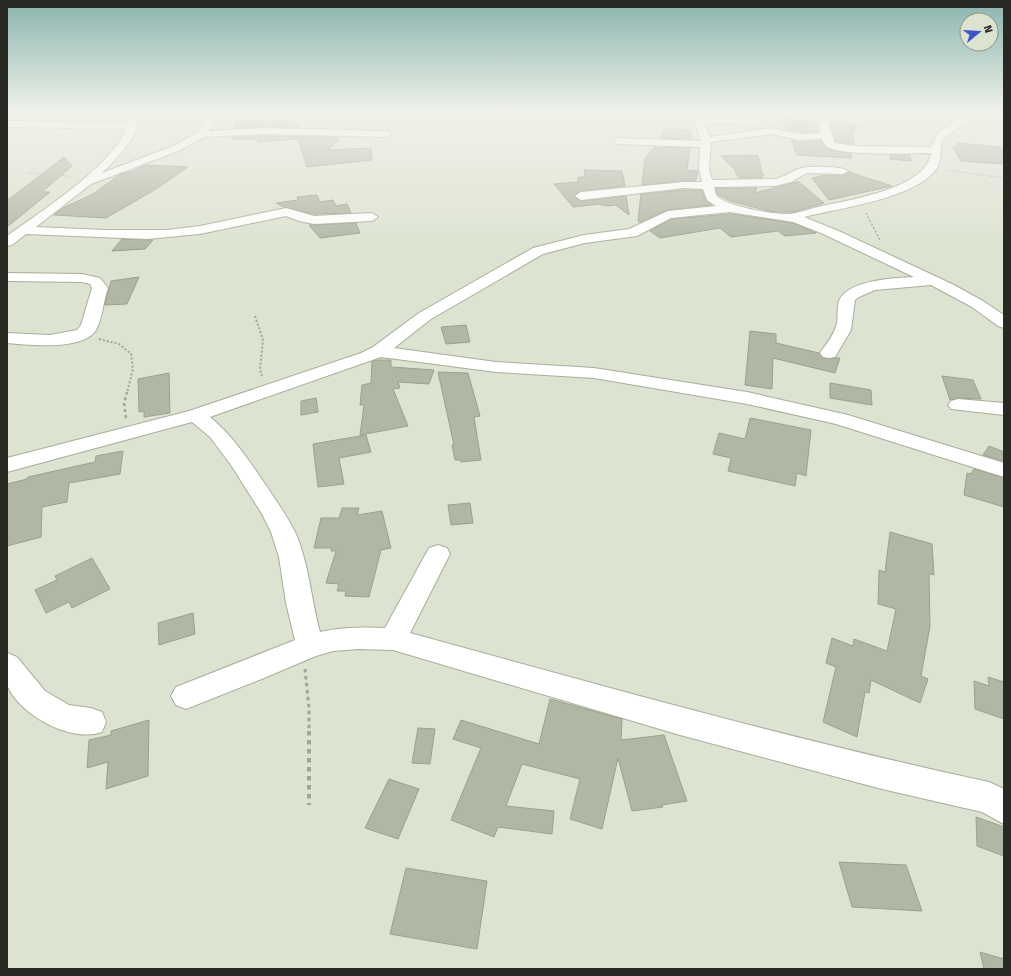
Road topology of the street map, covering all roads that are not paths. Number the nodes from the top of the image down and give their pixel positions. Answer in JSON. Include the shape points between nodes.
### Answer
{"nodes":[{"id":1,"x":110,"y":159,"type":"edge"},
{"id":2,"x":150,"y":159,"type":"edge"},
{"id":3,"x":705,"y":159,"type":"edge"},
{"id":4,"x":936,"y":159,"type":"edge"},
{"id":5,"x":843,"y":172,"type":"dead end"},
{"id":6,"x":87,"y":182,"type":"junction"},
{"id":7,"x":708,"y":185,"type":"junction"},
{"id":8,"x":581,"y":196,"type":"dead end"},
{"id":9,"x":732,"y":208,"type":"junction"},
{"id":10,"x":372,"y":217,"type":"dead end"},
{"id":11,"x":791,"y":217,"type":"junction"},
{"id":12,"x":23,"y":230,"type":"junction"},
{"id":13,"x":8,"y":240,"type":"edge"},
{"id":14,"x":7,"y":277,"type":"edge"},
{"id":15,"x":933,"y":280,"type":"junction"},
{"id":16,"x":1004,"y":323,"type":"edge"},
{"id":17,"x":7,"y":338,"type":"edge"},
{"id":18,"x":379,"y":351,"type":"junction"},
{"id":19,"x":829,"y":353,"type":"dead end"},
{"id":20,"x":958,"y":404,"type":"dead end"},
{"id":21,"x":1004,"y":409,"type":"edge"},
{"id":22,"x":196,"y":415,"type":"junction"},
{"id":23,"x":7,"y":465,"type":"edge"},
{"id":24,"x":1004,"y":470,"type":"edge"},
{"id":25,"x":438,"y":554,"type":"dead end"},
{"id":26,"x":393,"y":639,"type":"junction"},
{"id":27,"x":307,"y":648,"type":"junction"},
{"id":28,"x":7,"y":665,"type":"edge"},
{"id":29,"x":186,"y":696,"type":"dead end"},
{"id":30,"x":91,"y":722,"type":"dead end"},
{"id":31,"x":1004,"y":808,"type":"edge"}],
"edges":[{"from":1,"to":6,"type":"street"},
{"from":2,"to":6,"type":"street"},
{"from":3,"to":7,"type":"street","via":[[704,170]]},
{"from":4,"to":11,"type":"street","via":[[926,174],[906,187],[859,202]]},
{"from":5,"to":7,"type":"street","via":[[806,170],[791,179],[771,183]]},
{"from":6,"to":12,"type":"street"},
{"from":7,"to":8,"type":"street","via":[[684,185]]},
{"from":7,"to":9,"type":"street","via":[[714,200]]},
{"from":9,"to":11,"type":"street"},
{"from":9,"to":18,"type":"street","via":[[668,215],[632,232],[584,239],[538,251],[425,316]]},
{"from":10,"to":12,"type":"street","via":[[304,219],[286,212],[166,234]]},
{"from":11,"to":15,"type":"street","via":[[821,228]]},
{"from":12,"to":13,"type":"street"},
{"from":14,"to":17,"type":"street","via":[[82,278],[95,281],[100,288],[88,330],[82,334],[73,338]]},
{"from":15,"to":16,"type":"street","via":[[986,309]]},
{"from":15,"to":19,"type":"street","via":[[863,288],[852,295],[847,305],[842,335]]},
{"from":18,"to":22,"type":"street","via":[[340,367]]},
{"from":18,"to":24,"type":"street","via":[[496,367],[594,373],[747,398],[841,419]]},
{"from":20,"to":21,"type":"street"},
{"from":22,"to":23,"type":"street"},
{"from":22,"to":27,"type":"street","via":[[218,433],[273,513],[291,557]]},
{"from":25,"to":26,"type":"street"},
{"from":26,"to":27,"type":"street","via":[[333,640]]},
{"from":26,"to":31,"type":"street","via":[[680,721],[882,774],[989,798]]},
{"from":27,"to":29,"type":"street"},
{"from":28,"to":30,"type":"street","via":[[35,700],[63,717]]}]}
